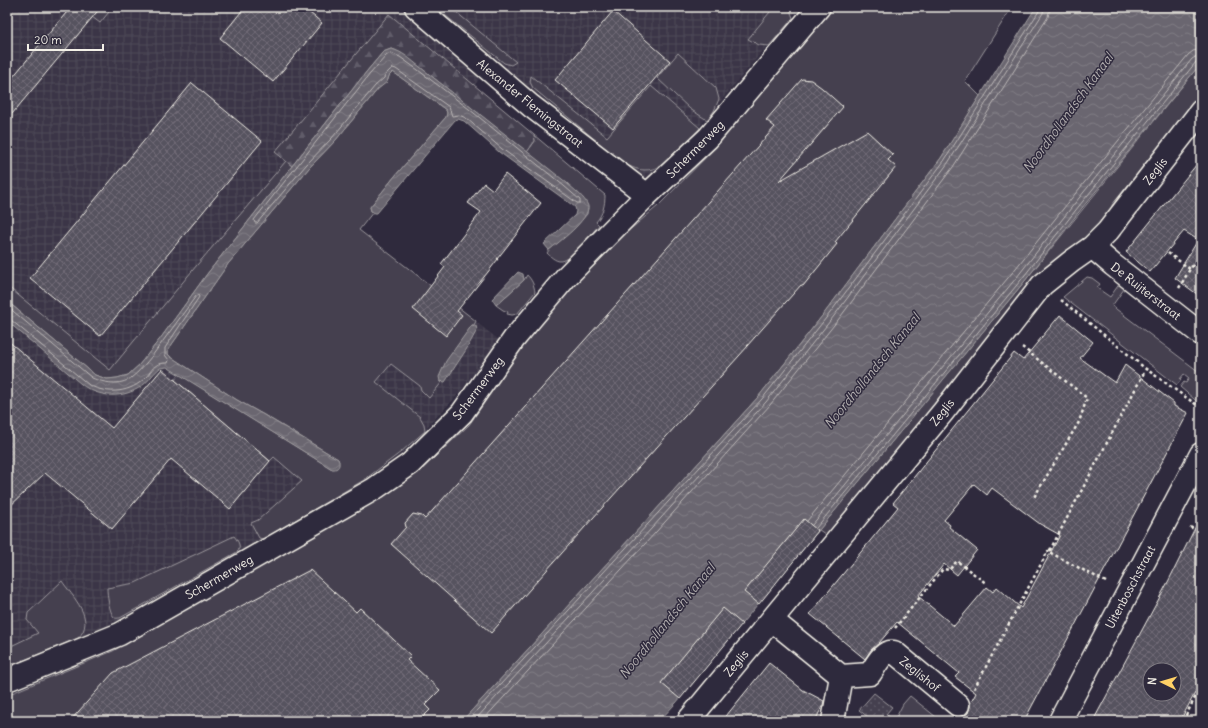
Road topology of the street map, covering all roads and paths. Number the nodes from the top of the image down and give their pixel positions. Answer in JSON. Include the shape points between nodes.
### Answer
{"nodes":[{"id":1,"x":416,"y":7,"type":"edge"},
{"id":2,"x":819,"y":7,"type":"edge"},
{"id":3,"x":1201,"y":111,"type":"edge"},
{"id":4,"x":647,"y":195,"type":"junction"},
{"id":5,"x":1092,"y":247,"type":"junction"},
{"id":6,"x":1168,"y":253,"type":"dead end"},
{"id":7,"x":1201,"y":255,"type":"edge"},
{"id":8,"x":1190,"y":270,"type":"junction"},
{"id":9,"x":1042,"y":285,"type":"junction"},
{"id":10,"x":1178,"y":288,"type":"dead end"},
{"id":11,"x":1004,"y":334,"type":"junction"},
{"id":12,"x":1201,"y":334,"type":"edge"},
{"id":13,"x":1146,"y":369,"type":"junction"},
{"id":14,"x":1201,"y":408,"type":"edge"},
{"id":15,"x":1201,"y":454,"type":"edge"},
{"id":16,"x":1033,"y":499,"type":"dead end"},
{"id":17,"x":1049,"y":552,"type":"junction"},
{"id":18,"x":1135,"y":578,"type":"junction"},
{"id":19,"x":987,"y":584,"type":"dead end"},
{"id":20,"x":772,"y":620,"type":"junction"},
{"id":21,"x":889,"y":652,"type":"junction"},
{"id":22,"x":841,"y":676,"type":"junction"},
{"id":23,"x":7,"y":680,"type":"edge"},
{"id":24,"x":1201,"y":686,"type":"edge"},
{"id":25,"x":965,"y":699,"type":"joint"},
{"id":26,"x":688,"y":721,"type":"edge"},
{"id":27,"x":833,"y":721,"type":"edge"},
{"id":28,"x":1060,"y":721,"type":"edge"},
{"id":29,"x":1183,"y":721,"type":"edge"}],
"edges":[{"from":1,"to":4,"type":"street","name":"Alexander Flemingstraat","via":[[531,106]]},
{"from":2,"to":4,"type":"street","name":"Schermerweg","via":[[708,138]]},
{"from":3,"to":5,"type":"street","name":"Zeglis","via":[[1108,232]]},
{"from":4,"to":23,"type":"street","name":"Schermerweg","via":[[566,277],[514,339],[462,413],[410,464],[374,489],[120,634]]},
{"from":5,"to":9,"type":"street","name":"Zeglis"},
{"from":5,"to":12,"type":"street","name":"De Ruijterstraat"},
{"from":6,"to":8,"type":"path"},
{"from":7,"to":8,"type":"path"},
{"from":8,"to":10,"type":"path"},
{"from":9,"to":11,"type":"street","name":"Zeglis"},
{"from":9,"to":13,"type":"path"},
{"from":11,"to":16,"type":"path","via":[[1087,398],[1079,422]]},
{"from":11,"to":20,"type":"street","name":"Zeglis"},
{"from":13,"to":14,"type":"path"},
{"from":13,"to":17,"type":"path"},
{"from":15,"to":18,"type":"street","name":"Uitenboschstraat"},
{"from":17,"to":18,"type":"path","via":[[1112,586],[1121,570]]},
{"from":17,"to":25,"type":"path"},
{"from":18,"to":28,"type":"street","name":"Uitenboschstraat"},
{"from":19,"to":21,"type":"path","via":[[957,561],[949,570],[943,569],[888,637]]},
{"from":20,"to":22,"type":"street"},
{"from":20,"to":26,"type":"street","name":"Zeglis"},
{"from":21,"to":22,"type":"street","name":"Zeglishof","via":[[870,674]]},
{"from":21,"to":25,"type":"street","name":"Zeglishof","via":[[894,652]]},
{"from":22,"to":27,"type":"street"},
{"from":24,"to":29,"type":"path"}]}
